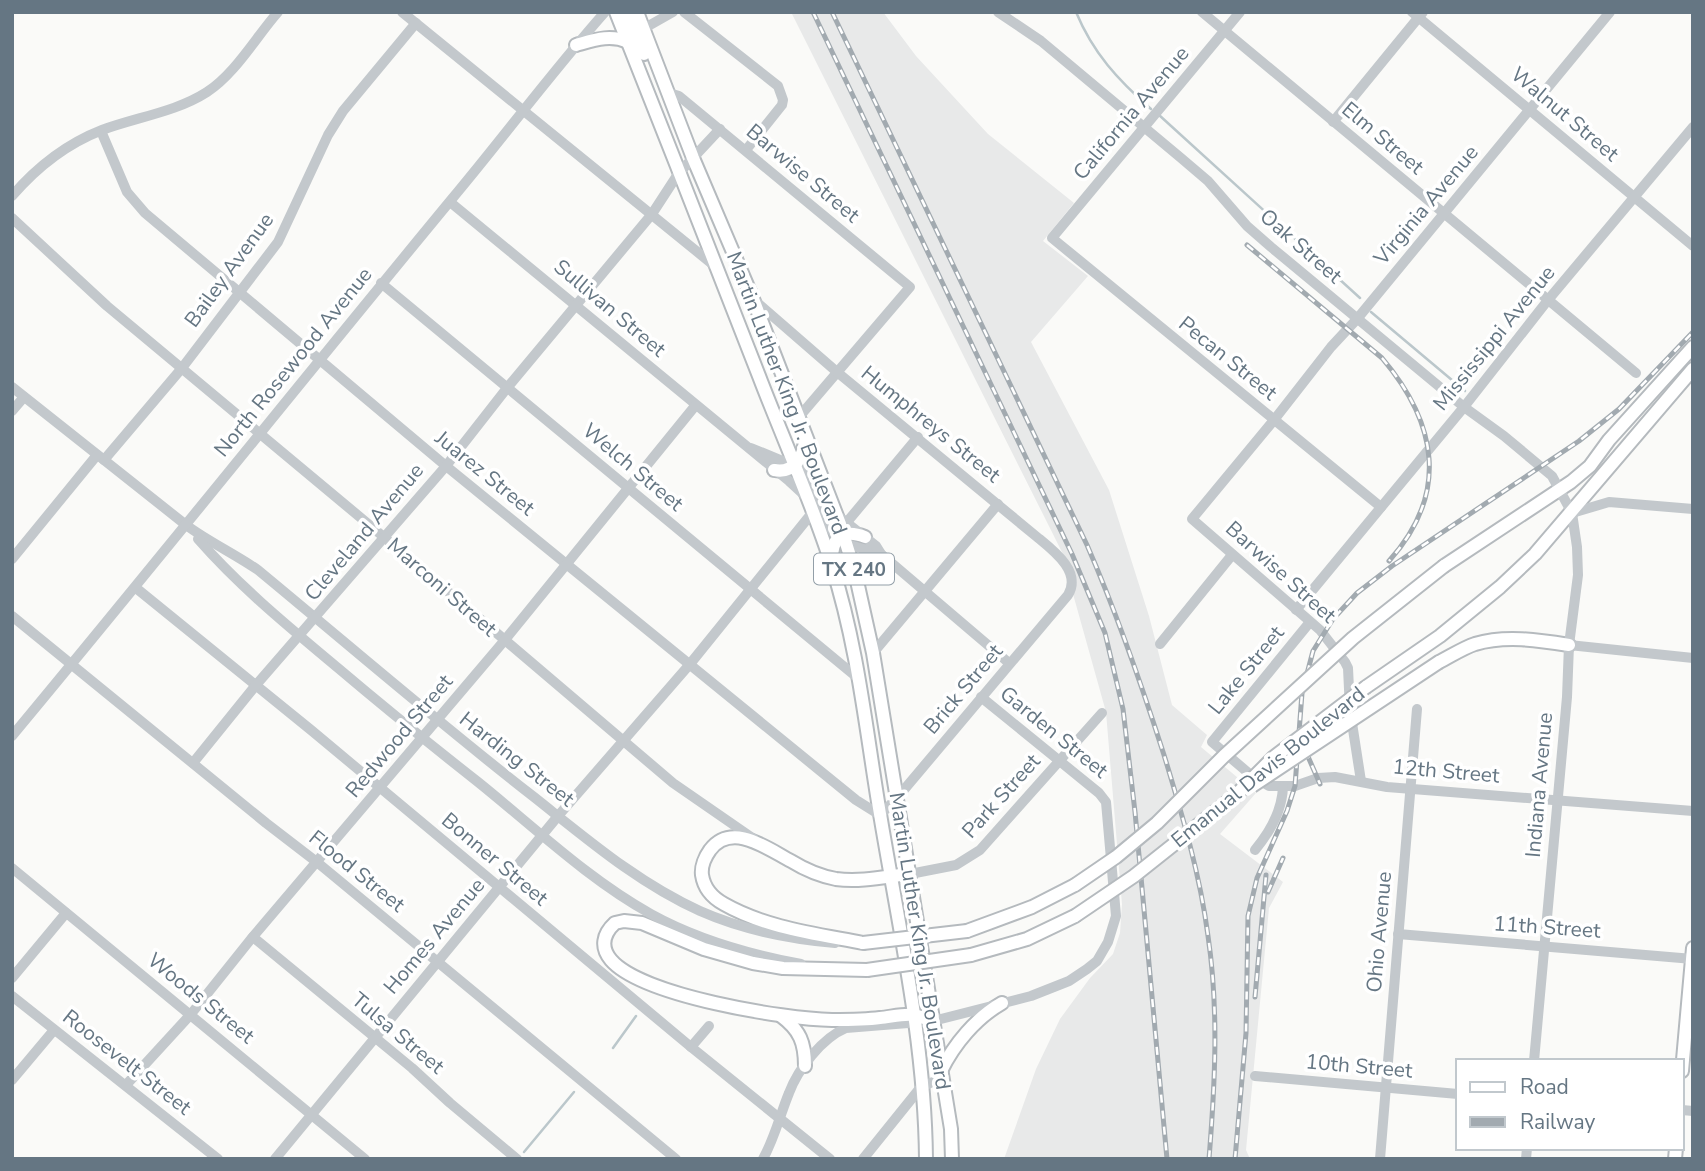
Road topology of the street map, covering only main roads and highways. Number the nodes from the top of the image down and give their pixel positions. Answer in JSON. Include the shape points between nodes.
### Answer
{"nodes":[{"id":1,"x":616,"y":12,"type":"edge"},
{"id":2,"x":627,"y":12,"type":"edge"},
{"id":3,"x":637,"y":12,"type":"edge"},
{"id":4,"x":628,"y":43,"type":"junction"},
{"id":5,"x":576,"y":45,"type":"road end"},
{"id":6,"x":667,"y":90,"type":"junction"},
{"id":7,"x":1693,"y":347,"type":"edge"},
{"id":8,"x":1693,"y":369,"type":"edge"},
{"id":9,"x":806,"y":435,"type":"junction"},
{"id":10,"x":794,"y":466,"type":"junction"},
{"id":11,"x":774,"y":470,"type":"road end"},
{"id":12,"x":843,"y":535,"type":"junction"},
{"id":13,"x":865,"y":537,"type":"road end"},
{"id":14,"x":832,"y":564,"type":"junction"},
{"id":15,"x":1569,"y":645,"type":"road end"},
{"id":16,"x":1236,"y":795,"type":"junction"},
{"id":17,"x":764,"y":844,"type":"joint"},
{"id":18,"x":910,"y":874,"type":"junction"},
{"id":19,"x":892,"y":876,"type":"junction"},
{"id":20,"x":1692,"y":956,"type":"edge"},
{"id":21,"x":1002,"y":1003,"type":"road end"},
{"id":22,"x":782,"y":1016,"type":"junction"},
{"id":23,"x":914,"y":1019,"type":"junction"},
{"id":24,"x":933,"y":1021,"type":"junction"},
{"id":25,"x":1683,"y":1059,"type":"edge"},
{"id":26,"x":805,"y":1066,"type":"road end"},
{"id":27,"x":942,"y":1074,"type":"junction"},
{"id":28,"x":926,"y":1159,"type":"edge"},
{"id":29,"x":952,"y":1159,"type":"edge"}],
"edges":[{"from":1,"to":4,"type":"main road","name":"Martin Luther King Jr. Boulevard","number":"TX 240"},
{"from":2,"to":6,"type":"main road","via":[[649,65]]},
{"from":3,"to":6,"type":"main road","name":"Martin Luther King Jr. Boulevard","number":"TX 240"},
{"from":4,"to":5,"type":"main road","via":[[601,38]]},
{"from":4,"to":10,"type":"main road","name":"Martin Luther King Jr. Boulevard","number":"TX 240"},
{"from":6,"to":9,"type":"main road","name":"Martin Luther King Jr. Boulevard","number":"TX 240"},
{"from":7,"to":17,"type":"main road","name":"Emanual Davis Boulevard","bridge":true,"via":[[1590,466],[1444,566],[1353,638],[1157,823],[1074,885],[1032,907],[967,931],[863,943],[770,922],[712,896],[702,876],[711,848],[736,837]]},
{"from":8,"to":16,"type":"main road","name":"Emanual Davis Boulevard","bridge":true,"via":[[1572,513],[1500,587],[1274,757]]},
{"from":9,"to":10,"type":"main road","via":[[801,459]]},
{"from":9,"to":12,"type":"main road","name":"Martin Luther King Jr. Boulevard","number":"TX 240"},
{"from":10,"to":11,"type":"main road"},
{"from":10,"to":14,"type":"main road","name":"Martin Luther King Jr. Boulevard","number":"TX 240"},
{"from":12,"to":13,"type":"main road"},
{"from":12,"to":14,"type":"main road","via":[[832,547]]},
{"from":12,"to":18,"type":"main road","name":"Martin Luther King Jr. Boulevard","number":"TX 240","via":[[873,653]]},
{"from":14,"to":19,"type":"main road","name":"Martin Luther King Jr. Boulevard","number":"TX 240","via":[[860,680]]},
{"from":15,"to":16,"type":"main road","bridge":true,"via":[[1527,639],[1474,645],[1439,662]]},
{"from":16,"to":22,"type":"main road","name":"Emanual Davis Boulevard","bridge":true,"via":[[1076,916],[1027,939],[971,956],[867,970],[783,968],[704,949],[633,921],[615,923],[604,936],[610,959],[636,977],[689,996]]},
{"from":17,"to":19,"type":"main road","name":"Marconi Street","via":[[815,873],[862,880]]},
{"from":18,"to":19,"type":"main road","name":"Marconi Street"},
{"from":18,"to":24,"type":"main road","name":"Martin Luther King Jr. Boulevard","number":"TX 240"},
{"from":19,"to":23,"type":"main road","name":"Martin Luther King Jr. Boulevard","number":"TX 240"},
{"from":20,"to":25,"type":"main road"},
{"from":21,"to":27,"type":"main road","via":[[970,1029],[948,1057]]},
{"from":22,"to":23,"type":"main road"},
{"from":22,"to":26,"type":"main road","via":[[801,1036]]},
{"from":23,"to":24,"type":"main road"},
{"from":23,"to":28,"type":"main road","name":"Martin Luther King Jr. Boulevard","number":"TX 240","via":[[926,1107]]},
{"from":24,"to":27,"type":"main road","name":"Martin Luther King Jr. Boulevard","number":"TX 240"},
{"from":27,"to":29,"type":"main road","name":"Martin Luther King Jr. Boulevard","number":"TX 240"}]}
